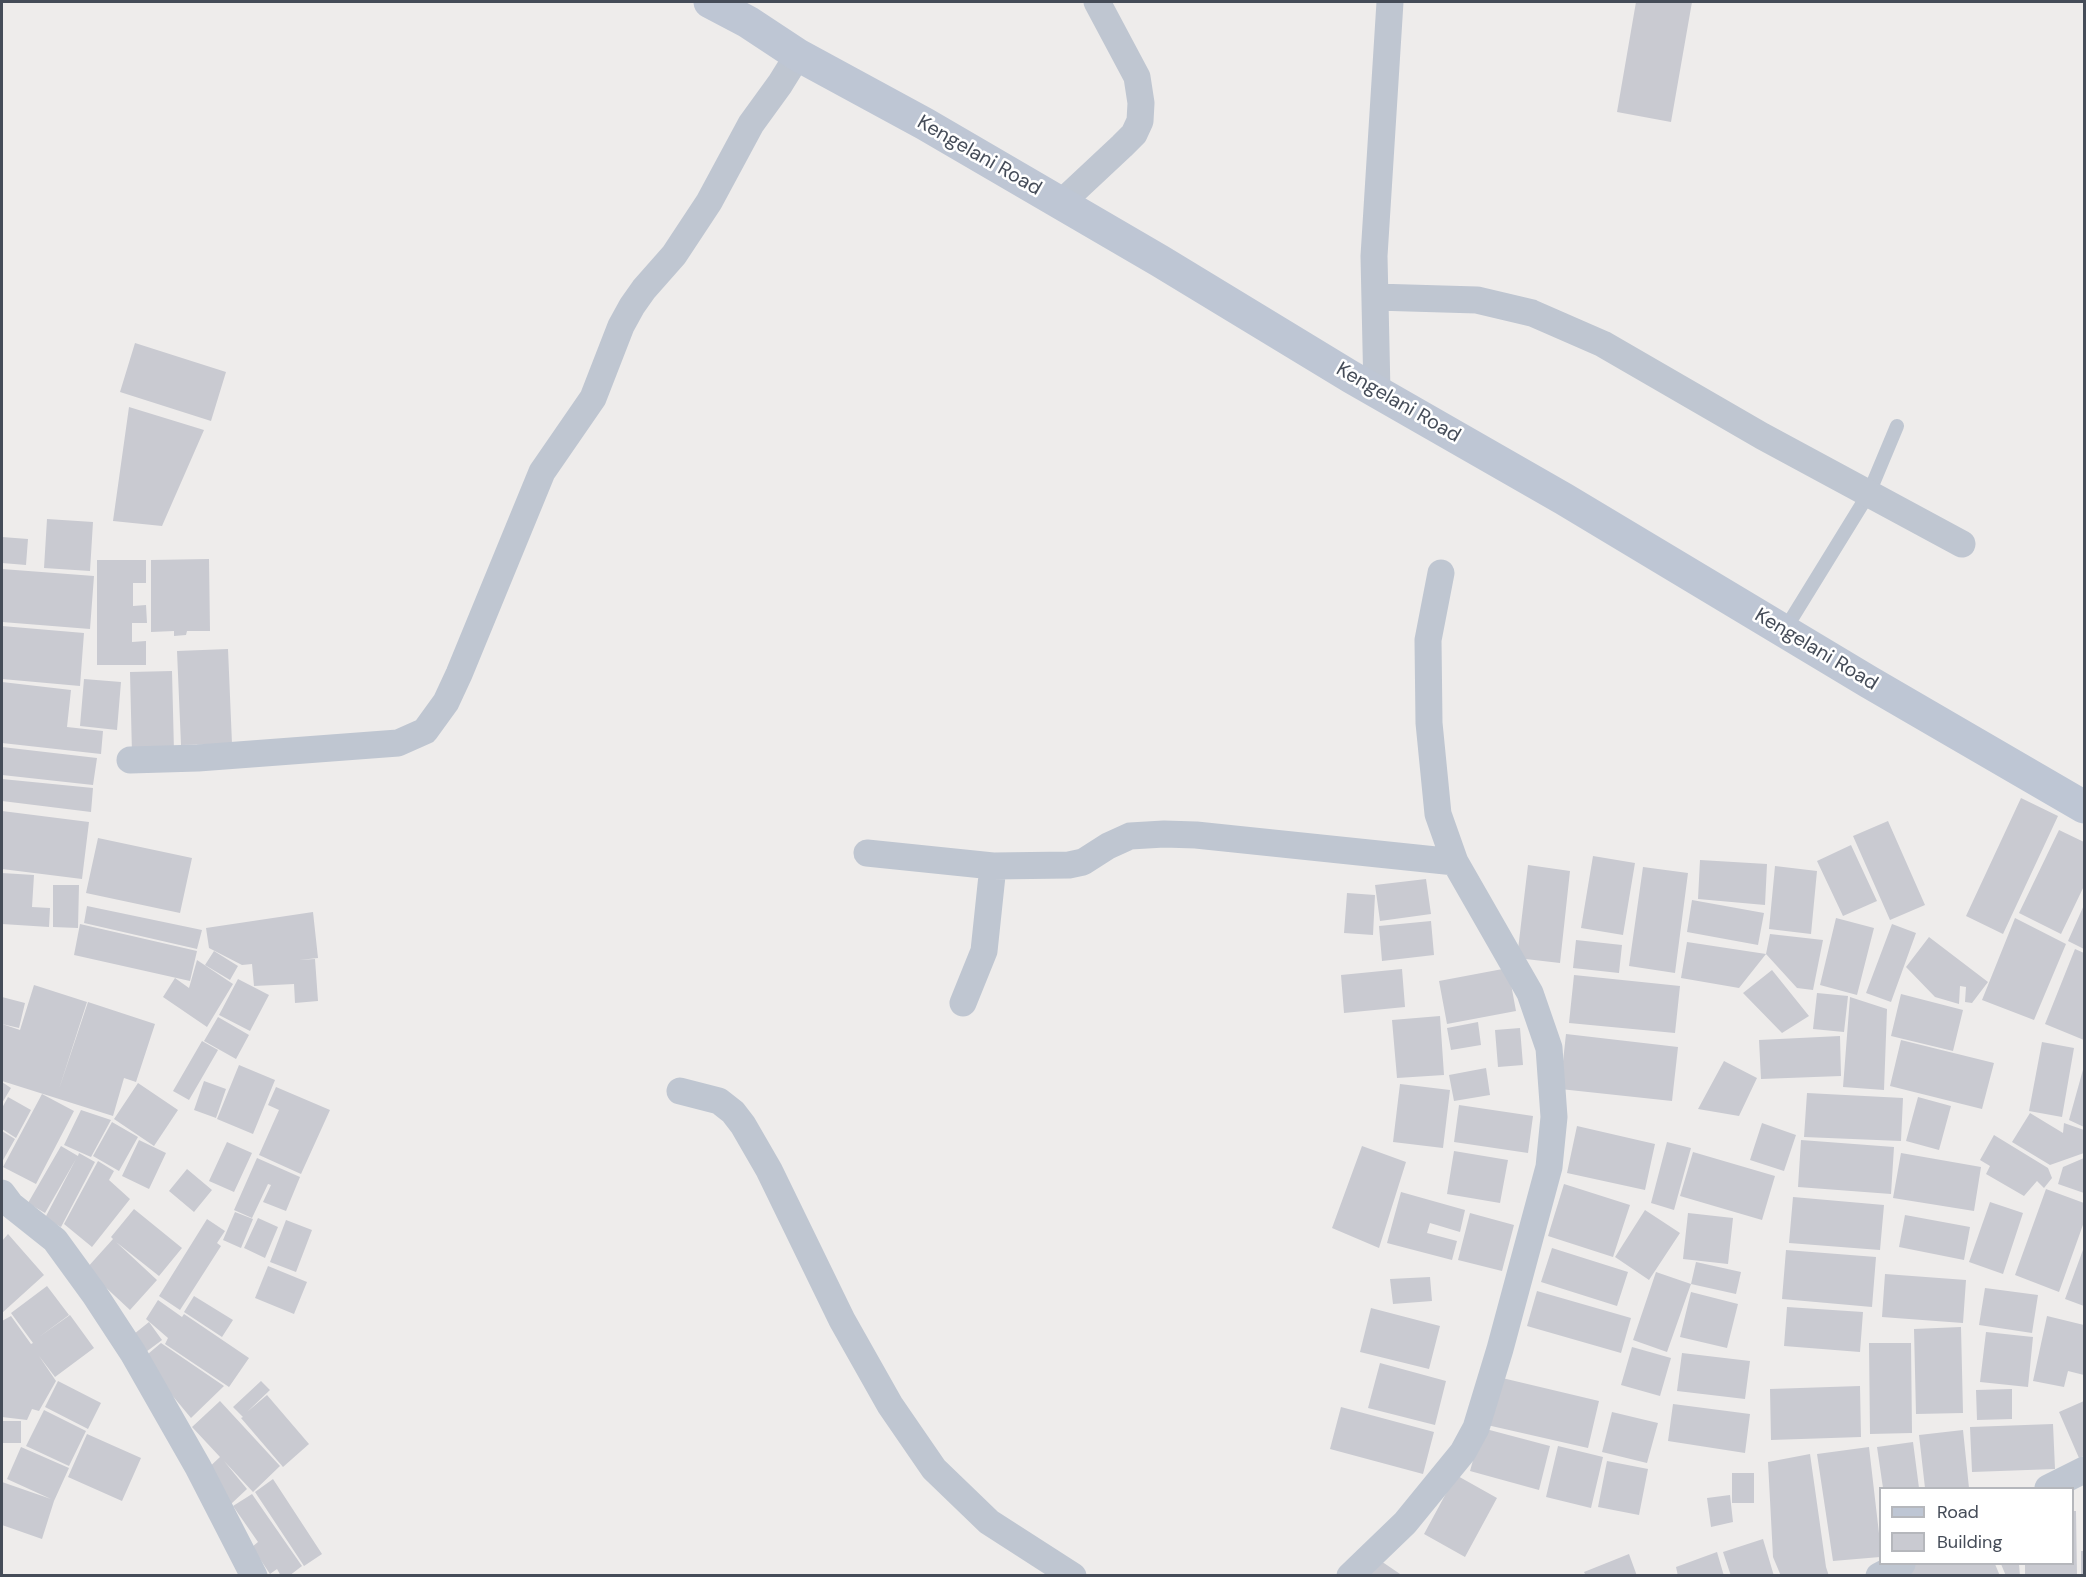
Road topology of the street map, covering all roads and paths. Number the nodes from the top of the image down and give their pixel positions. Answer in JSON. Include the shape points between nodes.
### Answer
{"nodes":[{"id":1,"x":710,"y":2,"type":"edge"},
{"id":2,"x":1097,"y":2,"type":"edge"},
{"id":3,"x":1390,"y":2,"type":"edge"},
{"id":4,"x":798,"y":55,"type":"junction"},
{"id":5,"x":1060,"y":204,"type":"junction"},
{"id":6,"x":1375,"y":297,"type":"junction"},
{"id":7,"x":1377,"y":392,"type":"junction"},
{"id":8,"x":1897,"y":426,"type":"dead end"},
{"id":9,"x":1869,"y":493,"type":"junction"},
{"id":10,"x":1962,"y":544,"type":"dead end"},
{"id":11,"x":1441,"y":573,"type":"dead end"},
{"id":12,"x":1784,"y":631,"type":"junction"},
{"id":13,"x":130,"y":760,"type":"dead end"},
{"id":14,"x":2085,"y":807,"type":"edge"},
{"id":15,"x":867,"y":853,"type":"dead end"},
{"id":16,"x":1455,"y":862,"type":"junction"},
{"id":17,"x":993,"y":866,"type":"junction"},
{"id":18,"x":963,"y":1003,"type":"dead end"},
{"id":19,"x":680,"y":1091,"type":"dead end"},
{"id":20,"x":2,"y":1193,"type":"edge"},
{"id":21,"x":2085,"y":1470,"type":"edge"},
{"id":22,"x":2050,"y":1487,"type":"edge"},
{"id":23,"x":1898,"y":1565,"type":"edge"},
{"id":24,"x":254,"y":1575,"type":"edge"},
{"id":25,"x":1073,"y":1575,"type":"edge"},
{"id":26,"x":1350,"y":1575,"type":"edge"},
{"id":27,"x":1879,"y":1575,"type":"edge"}],
"edges":[{"from":1,"to":4,"type":"main road","name":"Kengelani Road"},
{"from":2,"to":5,"type":"street","via":[[1137,77],[1140,122],[1134,134]]},
{"from":3,"to":6,"type":"street","via":[[1374,256]]},
{"from":4,"to":5,"type":"main road","name":"Kengelani Road"},
{"from":4,"to":13,"type":"street","via":[[751,123],[709,202],[674,255],[632,306],[593,398],[542,472],[459,674],[446,702],[425,731],[398,743]]},
{"from":5,"to":7,"type":"main road","name":"Kengelani Road"},
{"from":6,"to":7,"type":"street"},
{"from":6,"to":9,"type":"street","via":[[1478,300],[1532,313],[1603,344]]},
{"from":7,"to":12,"type":"main road","name":"Kengelani Road"},
{"from":8,"to":9,"type":"lane"},
{"from":9,"to":10,"type":"street"},
{"from":9,"to":12,"type":"lane"},
{"from":11,"to":16,"type":"street","via":[[1428,640],[1429,723],[1438,814]]},
{"from":12,"to":14,"type":"main road","name":"Kengelani Road"},
{"from":15,"to":17,"type":"street"},
{"from":16,"to":17,"type":"street","via":[[1196,835],[1145,834],[1120,840],[1076,865]]},
{"from":16,"to":26,"type":"street","via":[[1530,993],[1549,1048],[1554,1117],[1549,1167],[1476,1428],[1463,1452],[1405,1523]]},
{"from":17,"to":18,"type":"street","via":[[984,951]]},
{"from":19,"to":25,"type":"street","via":[[719,1101],[743,1125],[842,1320],[890,1405],[934,1469],[989,1522]]},
{"from":20,"to":24,"type":"street","via":[[11,1205],[55,1240],[95,1295],[133,1353]]},
{"from":21,"to":22,"type":"street"},
{"from":23,"to":27,"type":"street"}]}
